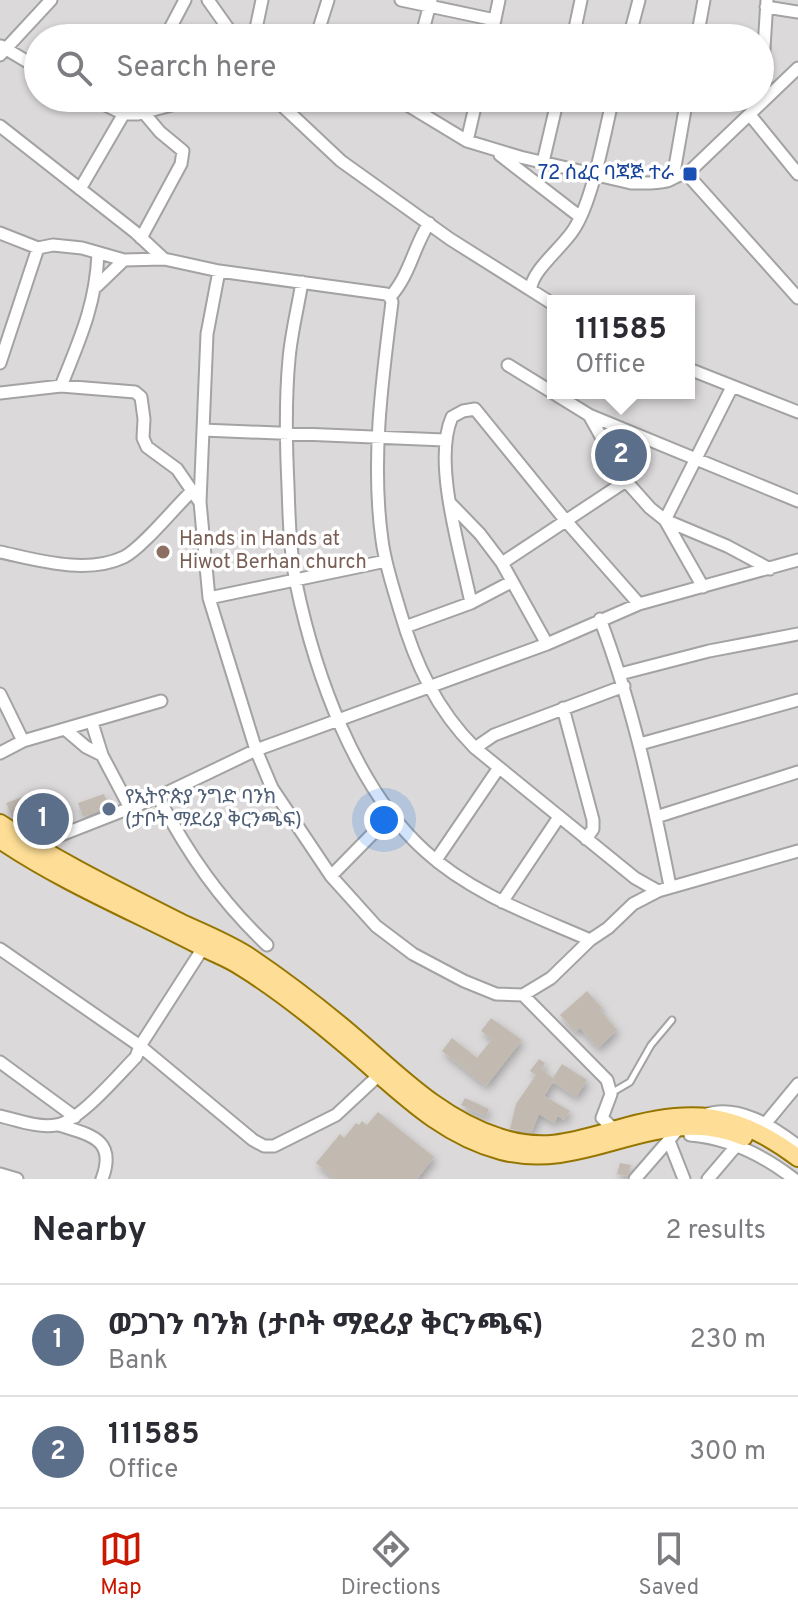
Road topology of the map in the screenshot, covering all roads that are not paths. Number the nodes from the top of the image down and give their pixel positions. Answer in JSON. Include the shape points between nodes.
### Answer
{"nodes":[{"id":1,"x":51,"y":0,"type":"edge"},
{"id":2,"x":185,"y":0,"type":"edge"},
{"id":3,"x":208,"y":0,"type":"edge"},
{"id":4,"x":262,"y":0,"type":"edge"},
{"id":5,"x":328,"y":0,"type":"edge"},
{"id":6,"x":401,"y":0,"type":"edge"},
{"id":7,"x":499,"y":0,"type":"edge"},
{"id":8,"x":581,"y":0,"type":"edge"},
{"id":9,"x":639,"y":0,"type":"edge"},
{"id":10,"x":704,"y":0,"type":"edge"},
{"id":11,"x":431,"y":3,"type":"edge"},
{"id":12,"x":766,"y":4,"type":"edge"},
{"id":13,"x":798,"y":12,"type":"edge"},
{"id":14,"x":495,"y":20,"type":"junction"},
{"id":15,"x":27,"y":24,"type":"edge"},
{"id":16,"x":172,"y":24,"type":"edge"},
{"id":17,"x":225,"y":24,"type":"edge"},
{"id":18,"x":257,"y":24,"type":"edge"},
{"id":19,"x":320,"y":24,"type":"edge"},
{"id":20,"x":425,"y":24,"type":"edge"},
{"id":21,"x":494,"y":24,"type":"edge"},
{"id":22,"x":576,"y":24,"type":"edge"},
{"id":23,"x":633,"y":24,"type":"edge"},
{"id":24,"x":700,"y":24,"type":"edge"},
{"id":25,"x":765,"y":24,"type":"edge"},
{"id":26,"x":24,"y":28,"type":"edge"},
{"id":27,"x":2,"y":50,"type":"edge"},
{"id":28,"x":24,"y":61,"type":"edge"},
{"id":29,"x":798,"y":68,"type":"edge"},
{"id":30,"x":774,"y":91,"type":"edge"},
{"id":31,"x":120,"y":112,"type":"edge"},
{"id":32,"x":148,"y":112,"type":"edge"},
{"id":33,"x":289,"y":112,"type":"edge"},
{"id":34,"x":420,"y":112,"type":"edge"},
{"id":35,"x":474,"y":112,"type":"edge"},
{"id":36,"x":555,"y":112,"type":"edge"},
{"id":37,"x":609,"y":112,"type":"edge"},
{"id":38,"x":685,"y":112,"type":"edge"},
{"id":39,"x":753,"y":112,"type":"edge"},
{"id":40,"x":144,"y":113,"type":"junction"},
{"id":41,"x":124,"y":114,"type":"junction"},
{"id":42,"x":750,"y":115,"type":"junction"},
{"id":43,"x":0,"y":126,"type":"edge"},
{"id":44,"x":467,"y":141,"type":"junction"},
{"id":45,"x":493,"y":150,"type":"junction"},
{"id":46,"x":543,"y":162,"type":"junction"},
{"id":47,"x":593,"y":174,"type":"junction"},
{"id":48,"x":687,"y":174,"type":"junction"},
{"id":49,"x":798,"y":174,"type":"edge"},
{"id":50,"x":673,"y":178,"type":"junction"},
{"id":51,"x":80,"y":189,"type":"junction"},
{"id":52,"x":579,"y":216,"type":"junction"},
{"id":53,"x":429,"y":223,"type":"junction"},
{"id":54,"x":0,"y":233,"type":"edge"},
{"id":55,"x":141,"y":238,"type":"junction"},
{"id":56,"x":38,"y":248,"type":"junction"},
{"id":57,"x":98,"y":253,"type":"junction"},
{"id":58,"x":164,"y":259,"type":"junction"},
{"id":59,"x":124,"y":260,"type":"junction"},
{"id":60,"x":219,"y":271,"type":"junction"},
{"id":61,"x":302,"y":282,"type":"junction"},
{"id":62,"x":97,"y":286,"type":"junction"},
{"id":63,"x":531,"y":289,"type":"junction"},
{"id":64,"x":390,"y":297,"type":"junction"},
{"id":65,"x":798,"y":298,"type":"edge"},
{"id":66,"x":547,"y":301,"type":"edge"},
{"id":67,"x":1,"y":357,"type":"edge"},
{"id":68,"x":508,"y":365,"type":"dead end"},
{"id":69,"x":695,"y":372,"type":"edge"},
{"id":70,"x":61,"y":386,"type":"junction"},
{"id":71,"x":732,"y":387,"type":"junction"},
{"id":72,"x":547,"y":389,"type":"edge"},
{"id":73,"x":0,"y":393,"type":"edge"},
{"id":74,"x":563,"y":399,"type":"edge"},
{"id":75,"x":798,"y":412,"type":"edge"},
{"id":76,"x":589,"y":415,"type":"junction"},
{"id":77,"x":203,"y":430,"type":"junction"},
{"id":78,"x":286,"y":435,"type":"junction"},
{"id":79,"x":379,"y":438,"type":"junction"},
{"id":80,"x":444,"y":440,"type":"junction"},
{"id":81,"x":695,"y":457,"type":"junction"},
{"id":82,"x":626,"y":481,"type":"junction"},
{"id":83,"x":192,"y":491,"type":"junction"},
{"id":84,"x":798,"y":501,"type":"edge"},
{"id":85,"x":200,"y":502,"type":"junction"},
{"id":86,"x":451,"y":504,"type":"junction"},
{"id":87,"x":665,"y":520,"type":"junction"},
{"id":88,"x":566,"y":521,"type":"junction"},
{"id":89,"x":0,"y":552,"type":"edge"},
{"id":90,"x":798,"y":560,"type":"edge"},
{"id":91,"x":386,"y":561,"type":"junction"},
{"id":92,"x":502,"y":563,"type":"junction"},
{"id":93,"x":770,"y":569,"type":"junction"},
{"id":94,"x":296,"y":582,"type":"junction"},
{"id":95,"x":511,"y":582,"type":"junction"},
{"id":96,"x":703,"y":587,"type":"junction"},
{"id":97,"x":209,"y":598,"type":"junction"},
{"id":98,"x":471,"y":603,"type":"junction"},
{"id":99,"x":639,"y":604,"type":"junction"},
{"id":100,"x":600,"y":619,"type":"junction"},
{"id":101,"x":405,"y":627,"type":"junction"},
{"id":102,"x":798,"y":634,"type":"edge"},
{"id":103,"x":547,"y":644,"type":"junction"},
{"id":104,"x":622,"y":680,"type":"junction"},
{"id":105,"x":428,"y":686,"type":"junction"},
{"id":106,"x":0,"y":694,"type":"edge"},
{"id":107,"x":798,"y":700,"type":"edge"},
{"id":108,"x":161,"y":701,"type":"dead end"},
{"id":109,"x":563,"y":708,"type":"junction"},
{"id":110,"x":338,"y":719,"type":"junction"},
{"id":111,"x":92,"y":723,"type":"junction"},
{"id":112,"x":66,"y":730,"type":"junction"},
{"id":113,"x":23,"y":741,"type":"junction"},
{"id":114,"x":640,"y":744,"type":"junction"},
{"id":115,"x":475,"y":748,"type":"junction"},
{"id":116,"x":256,"y":750,"type":"junction"},
{"id":117,"x":0,"y":753,"type":"edge"},
{"id":118,"x":102,"y":755,"type":"junction"},
{"id":119,"x":498,"y":769,"type":"junction"},
{"id":120,"x":798,"y":772,"type":"edge"},
{"id":121,"x":158,"y":797,"type":"junction"},
{"id":122,"x":130,"y":808,"type":"junction"},
{"id":123,"x":391,"y":815,"type":"junction"},
{"id":124,"x":559,"y":817,"type":"junction"},
{"id":125,"x":656,"y":817,"type":"junction"},
{"id":126,"x":0,"y":823,"type":"edge"},
{"id":127,"x":586,"y":839,"type":"junction"},
{"id":128,"x":0,"y":840,"type":"edge"},
{"id":129,"x":33,"y":846,"type":"junction"},
{"id":130,"x":798,"y":851,"type":"edge"},
{"id":131,"x":436,"y":860,"type":"junction"},
{"id":132,"x":331,"y":876,"type":"junction"},
{"id":133,"x":635,"y":878,"type":"junction"},
{"id":134,"x":670,"y":886,"type":"junction"},
{"id":135,"x":658,"y":891,"type":"junction"},
{"id":136,"x":502,"y":902,"type":"junction"},
{"id":137,"x":633,"y":904,"type":"junction"},
{"id":138,"x":590,"y":940,"type":"junction"},
{"id":139,"x":267,"y":945,"type":"dead end"},
{"id":140,"x":203,"y":948,"type":"junction"},
{"id":141,"x":0,"y":949,"type":"edge"},
{"id":142,"x":523,"y":995,"type":"junction"},
{"id":143,"x":672,"y":1020,"type":"dead end"},
{"id":144,"x":140,"y":1046,"type":"junction"},
{"id":145,"x":0,"y":1062,"type":"edge"},
{"id":146,"x":379,"y":1075,"type":"junction"},
{"id":147,"x":798,"y":1084,"type":"edge"},
{"id":148,"x":611,"y":1094,"type":"junction"},
{"id":149,"x":0,"y":1116,"type":"edge"},
{"id":150,"x":703,"y":1116,"type":"junction"},
{"id":151,"x":75,"y":1117,"type":"junction"},
{"id":152,"x":765,"y":1124,"type":"junction"},
{"id":153,"x":59,"y":1125,"type":"junction"},
{"id":154,"x":614,"y":1129,"type":"junction"},
{"id":155,"x":675,"y":1134,"type":"junction"},
{"id":156,"x":737,"y":1145,"type":"junction"},
{"id":157,"x":798,"y":1146,"type":"edge"},
{"id":158,"x":798,"y":1158,"type":"edge"},
{"id":159,"x":798,"y":1172,"type":"edge"},
{"id":160,"x":0,"y":1174,"type":"edge"},
{"id":161,"x":17,"y":1179,"type":"edge"},
{"id":162,"x":102,"y":1179,"type":"edge"},
{"id":163,"x":635,"y":1179,"type":"edge"},
{"id":164,"x":684,"y":1179,"type":"edge"},
{"id":165,"x":708,"y":1179,"type":"edge"},
{"id":166,"x":794,"y":1179,"type":"edge"}],
"edges":[{"from":1,"to":15,"type":"street"},
{"from":2,"to":16,"type":"street"},
{"from":3,"to":17,"type":"street"},
{"from":4,"to":18,"type":"street"},
{"from":5,"to":19,"type":"street"},
{"from":6,"to":11,"type":"street"},
{"from":7,"to":14,"type":"street"},
{"from":8,"to":22,"type":"street"},
{"from":9,"to":23,"type":"street"},
{"from":10,"to":24,"type":"street"},
{"from":11,"to":14,"type":"street"},
{"from":11,"to":20,"type":"street"},
{"from":12,"to":13,"type":"street"},
{"from":12,"to":25,"type":"street"},
{"from":14,"to":21,"type":"street"},
{"from":26,"to":27,"type":"street"},
{"from":27,"to":28,"type":"street"},
{"from":29,"to":30,"type":"street"},
{"from":31,"to":41,"type":"street"},
{"from":32,"to":40,"type":"street"},
{"from":33,"to":53,"type":"street","via":[[341,161]]},
{"from":34,"to":44,"type":"street"},
{"from":35,"to":44,"type":"street"},
{"from":36,"to":46,"type":"street"},
{"from":37,"to":47,"type":"street"},
{"from":38,"to":50,"type":"street"},
{"from":39,"to":42,"type":"street"},
{"from":40,"to":41,"type":"street"},
{"from":40,"to":55,"type":"street","via":[[183,151]]},
{"from":41,"to":51,"type":"street"},
{"from":42,"to":48,"type":"street"},
{"from":42,"to":49,"type":"street"},
{"from":43,"to":51,"type":"street"},
{"from":44,"to":45,"type":"street"},
{"from":45,"to":46,"type":"street"},
{"from":45,"to":52,"type":"street"},
{"from":46,"to":47,"type":"street"},
{"from":47,"to":50,"type":"street","via":[[631,183]]},
{"from":47,"to":52,"type":"street"},
{"from":48,"to":50,"type":"street"},
{"from":48,"to":65,"type":"street"},
{"from":51,"to":55,"type":"street"},
{"from":52,"to":63,"type":"street"},
{"from":53,"to":63,"type":"street"},
{"from":53,"to":64,"type":"street","via":[[402,284]]},
{"from":54,"to":56,"type":"street"},
{"from":55,"to":58,"type":"street"},
{"from":56,"to":57,"type":"street","via":[[53,245]]},
{"from":56,"to":67,"type":"street"},
{"from":57,"to":59,"type":"street"},
{"from":57,"to":62,"type":"street"},
{"from":58,"to":59,"type":"street"},
{"from":58,"to":60,"type":"street"},
{"from":59,"to":62,"type":"street"},
{"from":60,"to":61,"type":"street"},
{"from":60,"to":77,"type":"street","via":[[207,334]]},
{"from":61,"to":64,"type":"street"},
{"from":61,"to":78,"type":"street","via":[[289,357]]},
{"from":62,"to":70,"type":"street"},
{"from":63,"to":66,"type":"street"},
{"from":64,"to":79,"type":"street"},
{"from":68,"to":72,"type":"street"},
{"from":69,"to":71,"type":"street"},
{"from":70,"to":73,"type":"street"},
{"from":70,"to":83,"type":"street","via":[[135,392],[141,397],[147,447],[177,469]]},
{"from":71,"to":75,"type":"street"},
{"from":71,"to":81,"type":"street"},
{"from":74,"to":76,"type":"street"},
{"from":76,"to":81,"type":"street"},
{"from":76,"to":82,"type":"street"},
{"from":77,"to":78,"type":"street"},
{"from":77,"to":85,"type":"street"},
{"from":78,"to":79,"type":"street"},
{"from":78,"to":94,"type":"street"},
{"from":79,"to":80,"type":"street"},
{"from":79,"to":91,"type":"street"},
{"from":80,"to":86,"type":"street"},
{"from":80,"to":88,"type":"street","via":[[452,417],[475,409]]},
{"from":81,"to":84,"type":"street"},
{"from":81,"to":87,"type":"street"},
{"from":82,"to":87,"type":"street"},
{"from":82,"to":88,"type":"street"},
{"from":83,"to":85,"type":"street"},
{"from":83,"to":89,"type":"street","via":[[125,557],[82,565]]},
{"from":85,"to":97,"type":"street"},
{"from":86,"to":92,"type":"street"},
{"from":86,"to":98,"type":"street"},
{"from":87,"to":93,"type":"street"},
{"from":87,"to":96,"type":"street"},
{"from":88,"to":92,"type":"street"},
{"from":88,"to":99,"type":"street"},
{"from":90,"to":93,"type":"street"},
{"from":91,"to":94,"type":"street"},
{"from":91,"to":101,"type":"street"},
{"from":92,"to":95,"type":"street"},
{"from":93,"to":96,"type":"street"},
{"from":94,"to":97,"type":"street"},
{"from":94,"to":110,"type":"street"},
{"from":95,"to":98,"type":"street"},
{"from":95,"to":103,"type":"street"},
{"from":96,"to":99,"type":"street"},
{"from":97,"to":116,"type":"street"},
{"from":98,"to":101,"type":"street"},
{"from":99,"to":100,"type":"street"},
{"from":100,"to":103,"type":"street"},
{"from":100,"to":104,"type":"street"},
{"from":101,"to":105,"type":"street"},
{"from":102,"to":104,"type":"street","via":[[709,651]]},
{"from":103,"to":105,"type":"street"},
{"from":104,"to":109,"type":"street"},
{"from":104,"to":114,"type":"street"},
{"from":105,"to":110,"type":"street"},
{"from":105,"to":115,"type":"street","via":[[453,726]]},
{"from":106,"to":113,"type":"street"},
{"from":107,"to":114,"type":"street"},
{"from":108,"to":111,"type":"street"},
{"from":109,"to":115,"type":"street"},
{"from":109,"to":127,"type":"street","via":[[593,820]]},
{"from":110,"to":116,"type":"street"},
{"from":110,"to":123,"type":"street"},
{"from":111,"to":112,"type":"street"},
{"from":111,"to":118,"type":"street"},
{"from":112,"to":113,"type":"street"},
{"from":112,"to":118,"type":"street"},
{"from":113,"to":117,"type":"street"},
{"from":114,"to":125,"type":"street"},
{"from":115,"to":119,"type":"street"},
{"from":116,"to":121,"type":"street"},
{"from":116,"to":132,"type":"street","via":[[272,788]]},
{"from":118,"to":122,"type":"street"},
{"from":119,"to":124,"type":"street"},
{"from":119,"to":131,"type":"street"},
{"from":120,"to":125,"type":"street"},
{"from":121,"to":122,"type":"street"},
{"from":121,"to":139,"type":"street","via":[[219,896]]},
{"from":122,"to":129,"type":"street"},
{"from":123,"to":131,"type":"street"},
{"from":123,"to":132,"type":"street"},
{"from":124,"to":127,"type":"street"},
{"from":124,"to":136,"type":"street"},
{"from":125,"to":134,"type":"street"},
{"from":126,"to":129,"type":"main road"},
{"from":127,"to":133,"type":"street"},
{"from":128,"to":140,"type":"main road","via":[[49,871]]},
{"from":129,"to":154,"type":"main road","via":[[247,955],[465,1123],[529,1145],[574,1142]]},
{"from":130,"to":134,"type":"street"},
{"from":131,"to":136,"type":"street"},
{"from":132,"to":142,"type":"street","via":[[376,926],[413,954],[496,994]]},
{"from":133,"to":135,"type":"street"},
{"from":133,"to":137,"type":"street"},
{"from":134,"to":135,"type":"street"},
{"from":135,"to":137,"type":"street"},
{"from":136,"to":138,"type":"street"},
{"from":137,"to":138,"type":"street"},
{"from":138,"to":142,"type":"street","via":[[551,978]]},
{"from":140,"to":144,"type":"street"},
{"from":140,"to":146,"type":"main road","via":[[239,965],[291,1001]]},
{"from":141,"to":144,"type":"street"},
{"from":142,"to":148,"type":"street","via":[[600,1071]]},
{"from":143,"to":148,"type":"lane","via":[[630,1082]]},
{"from":144,"to":146,"type":"street","via":[[264,1146],[336,1115]]},
{"from":144,"to":151,"type":"street","via":[[136,1057]]},
{"from":145,"to":151,"type":"street"},
{"from":146,"to":155,"type":"main road","via":[[430,1118],[510,1153],[570,1154],[644,1132]]},
{"from":147,"to":152,"type":"street"},
{"from":148,"to":154,"type":"street","via":[[602,1118]]},
{"from":149,"to":153,"type":"street"},
{"from":150,"to":152,"type":"street","via":[[718,1110]]},
{"from":150,"to":154,"type":"main road","via":[[654,1119]]},
{"from":150,"to":158,"type":"main road","via":[[758,1132]]},
{"from":151,"to":153,"type":"street"},
{"from":152,"to":157,"type":"street"},
{"from":153,"to":162,"type":"street","via":[[103,1144],[107,1158]]},
{"from":155,"to":156,"type":"street"},
{"from":155,"to":159,"type":"main road","via":[[706,1128],[734,1133]]},
{"from":155,"to":163,"type":"street"},
{"from":155,"to":164,"type":"street"},
{"from":156,"to":165,"type":"street"},
{"from":156,"to":166,"type":"street"},
{"from":160,"to":161,"type":"street"}]}
